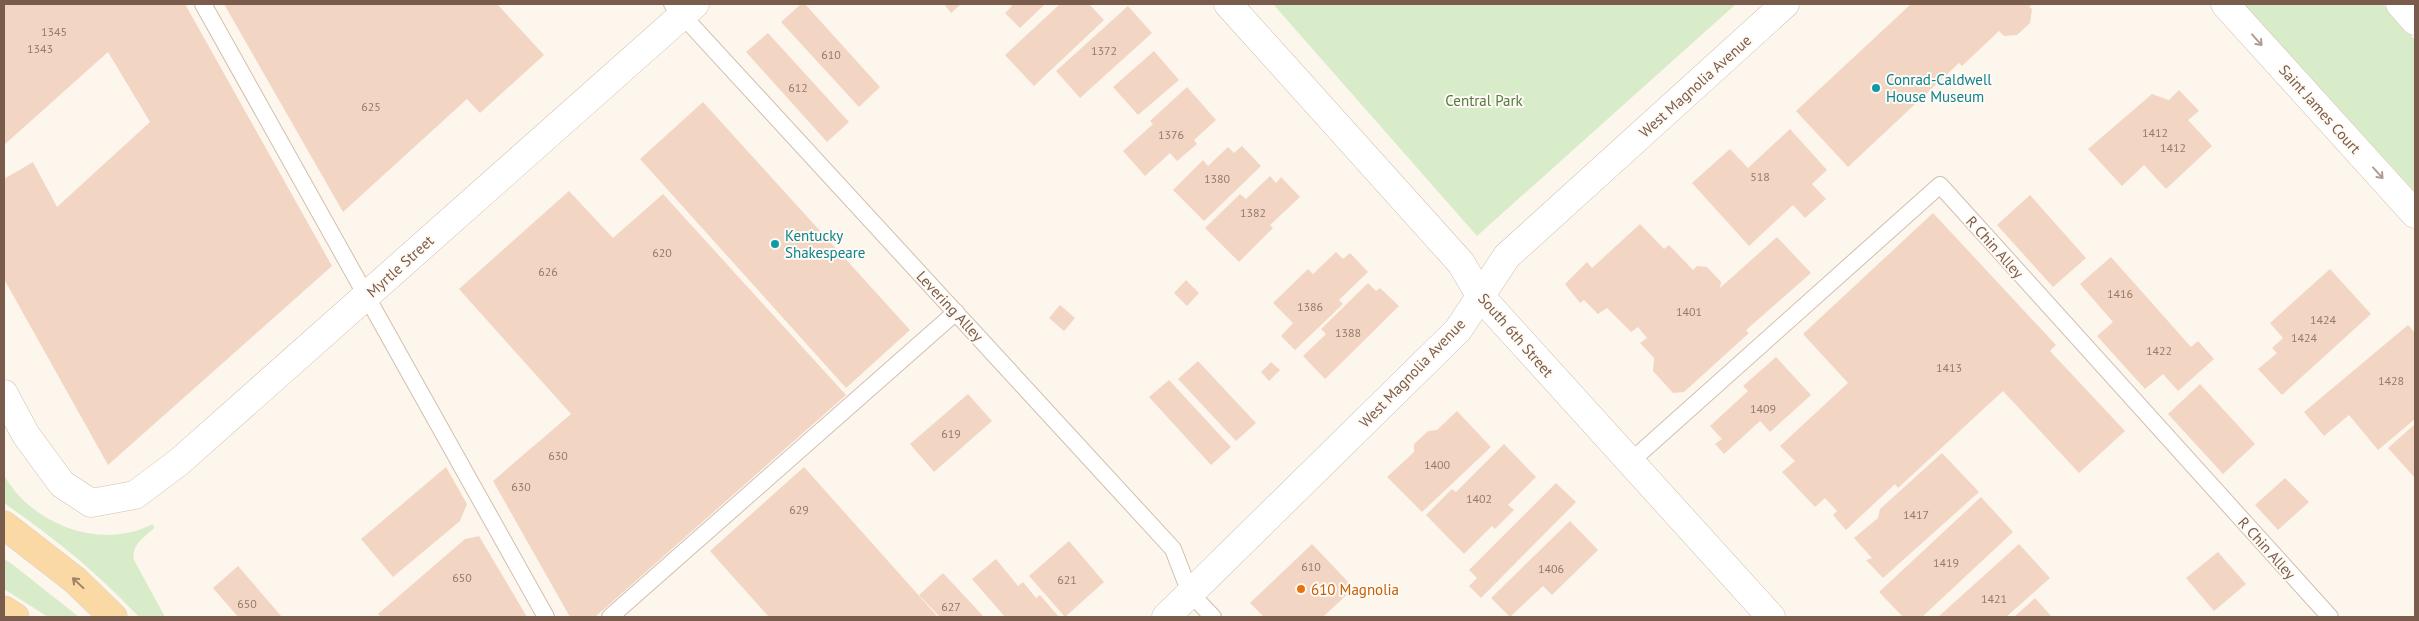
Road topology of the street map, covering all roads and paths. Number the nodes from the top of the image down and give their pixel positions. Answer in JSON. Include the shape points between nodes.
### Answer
{"nodes":[{"id":1,"x":203,"y":4,"type":"edge"},
{"id":2,"x":1228,"y":4,"type":"edge"},
{"id":3,"x":1784,"y":4,"type":"edge"},
{"id":4,"x":2225,"y":4,"type":"edge"},
{"id":5,"x":2400,"y":4,"type":"edge"},
{"id":6,"x":683,"y":7,"type":"edge"},
{"id":7,"x":2415,"y":21,"type":"edge"},
{"id":8,"x":2415,"y":214,"type":"edge"},
{"id":9,"x":366,"y":296,"type":"junction"},
{"id":10,"x":1480,"y":297,"type":"junction"},
{"id":11,"x":956,"y":312,"type":"junction"},
{"id":12,"x":4,"y":394,"type":"edge"},
{"id":13,"x":1630,"y":462,"type":"junction"},
{"id":14,"x":4,"y":525,"type":"edge"},
{"id":15,"x":1190,"y":593,"type":"junction"},
{"id":16,"x":4,"y":610,"type":"edge"},
{"id":17,"x":15,"y":617,"type":"edge"},
{"id":18,"x":113,"y":617,"type":"edge"},
{"id":19,"x":546,"y":617,"type":"edge"},
{"id":20,"x":610,"y":617,"type":"edge"},
{"id":21,"x":1166,"y":617,"type":"edge"},
{"id":22,"x":1213,"y":617,"type":"edge"},
{"id":23,"x":1771,"y":617,"type":"edge"},
{"id":24,"x":2330,"y":617,"type":"edge"}],
"edges":[{"from":1,"to":9,"type":"lane"},
{"from":2,"to":10,"type":"street","name":"South 6th Street","via":[[1461,263]]},
{"from":3,"to":10,"type":"street","name":"West Magnolia Avenue","via":[[1507,256]]},
{"from":4,"to":8,"type":"street","name":"Saint James Court","one_way":true},
{"from":5,"to":7,"type":"street"},
{"from":6,"to":9,"type":"street","name":"Myrtle Street"},
{"from":6,"to":11,"type":"lane","name":"Levering Alley"},
{"from":9,"to":12,"type":"street","name":"Myrtle Street","via":[[179,462],[135,495],[91,503],[62,484],[26,435]]},
{"from":9,"to":19,"type":"lane"},
{"from":10,"to":13,"type":"street","name":"South 6th Street"},
{"from":10,"to":15,"type":"street","name":"West Magnolia Avenue","via":[[1458,330]]},
{"from":11,"to":15,"type":"lane","name":"Levering Alley","via":[[1173,549]]},
{"from":11,"to":20,"type":"lane"},
{"from":13,"to":23,"type":"street","name":"South 6th Street"},
{"from":13,"to":24,"type":"lane","name":"R Chin Alley","via":[[1940,185]]},
{"from":18,"to":14,"type":"main road","one_way":true,"via":[[75,580]]},
{"from":15,"to":21,"type":"street","name":"West Magnolia Avenue"},
{"from":15,"to":22,"type":"lane","name":"Levering Alley"},
{"from":16,"to":17,"type":"main road"}]}
